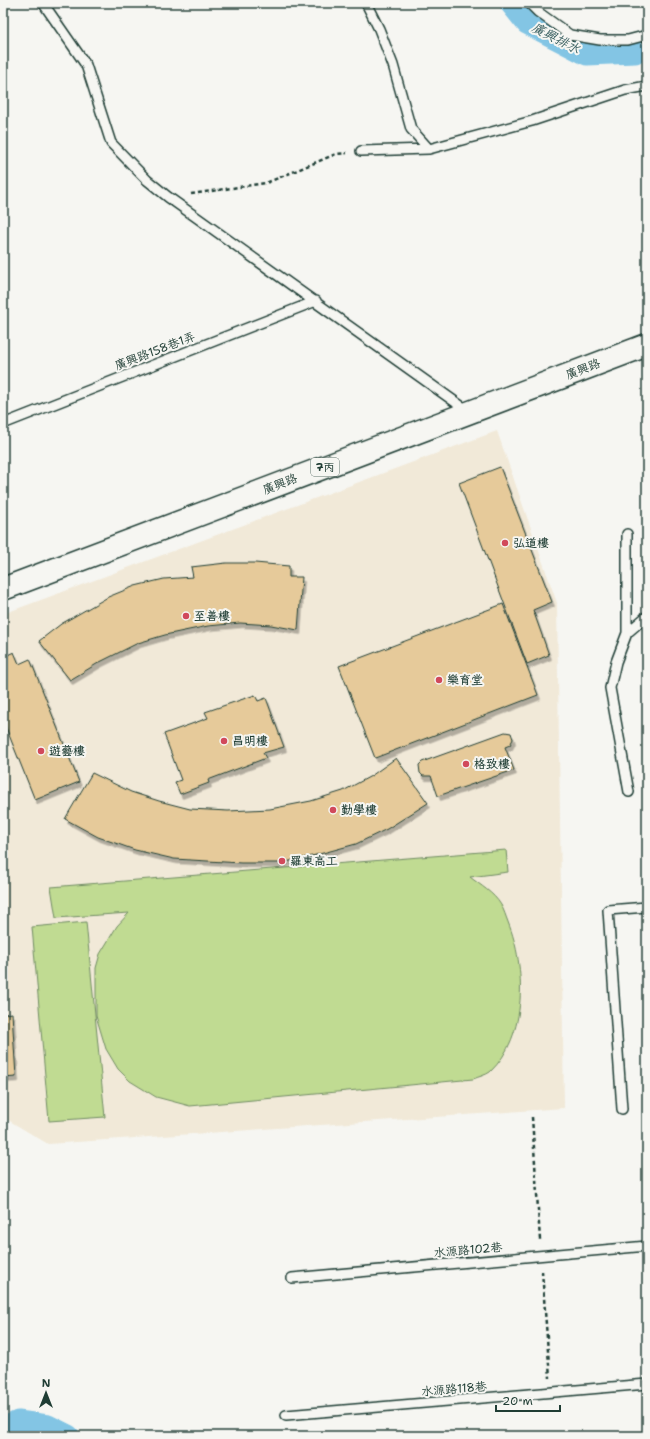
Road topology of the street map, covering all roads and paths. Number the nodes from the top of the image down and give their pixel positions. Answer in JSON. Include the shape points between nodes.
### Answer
{"nodes":[{"id":1,"x":43,"y":3,"type":"edge"},
{"id":2,"x":366,"y":3,"type":"edge"},
{"id":3,"x":529,"y":3,"type":"edge"},
{"id":4,"x":647,"y":35,"type":"edge"},
{"id":5,"x":647,"y":86,"type":"edge"},
{"id":6,"x":429,"y":149,"type":"junction"},
{"id":7,"x":361,"y":151,"type":"joint"},
{"id":8,"x":168,"y":197,"type":"junction"},
{"id":9,"x":316,"y":301,"type":"junction"},
{"id":10,"x":647,"y":345,"type":"edge"},
{"id":11,"x":469,"y":412,"type":"junction"},
{"id":12,"x":3,"y":424,"type":"edge"},
{"id":13,"x":627,"y":534,"type":"dead end"},
{"id":14,"x":3,"y":589,"type":"edge"},
{"id":15,"x":647,"y":616,"type":"edge"},
{"id":16,"x":627,"y":633,"type":"junction"},
{"id":17,"x":629,"y":792,"type":"dead end"},
{"id":18,"x":647,"y":907,"type":"edge"},
{"id":19,"x":622,"y":1109,"type":"dead end"},
{"id":20,"x":647,"y":1246,"type":"edge"},
{"id":21,"x":292,"y":1278,"type":"dead end"},
{"id":22,"x":647,"y":1384,"type":"edge"},
{"id":23,"x":286,"y":1415,"type":"dead end"}],
"edges":[{"from":1,"to":8,"type":"lane","via":[[86,65],[111,143],[147,180]]},
{"from":2,"to":6,"type":"lane","via":[[394,65],[411,129]]},
{"from":3,"to":4,"type":"lane","via":[[570,35],[600,40],[628,40]]},
{"from":5,"to":6,"type":"lane","via":[[625,90],[532,121]]},
{"from":6,"to":7,"type":"lane"},
{"from":7,"to":8,"type":"path","via":[[336,154],[266,183]]},
{"from":8,"to":9,"type":"lane"},
{"from":9,"to":11,"type":"lane"},
{"from":9,"to":12,"type":"lane","name":"廣興路158巷1弄"},
{"from":10,"to":11,"type":"main road","name":"廣興路","number":"7丙"},
{"from":11,"to":14,"type":"main road","name":"廣興路","number":"7丙"},
{"from":13,"to":16,"type":"lane"},
{"from":15,"to":16,"type":"lane"},
{"from":16,"to":17,"type":"lane","via":[[610,688]]},
{"from":18,"to":19,"type":"lane","via":[[608,910]]},
{"from":20,"to":21,"type":"lane","name":"水源路102巷"},
{"from":22,"to":23,"type":"lane","name":"水源路118巷"}]}
